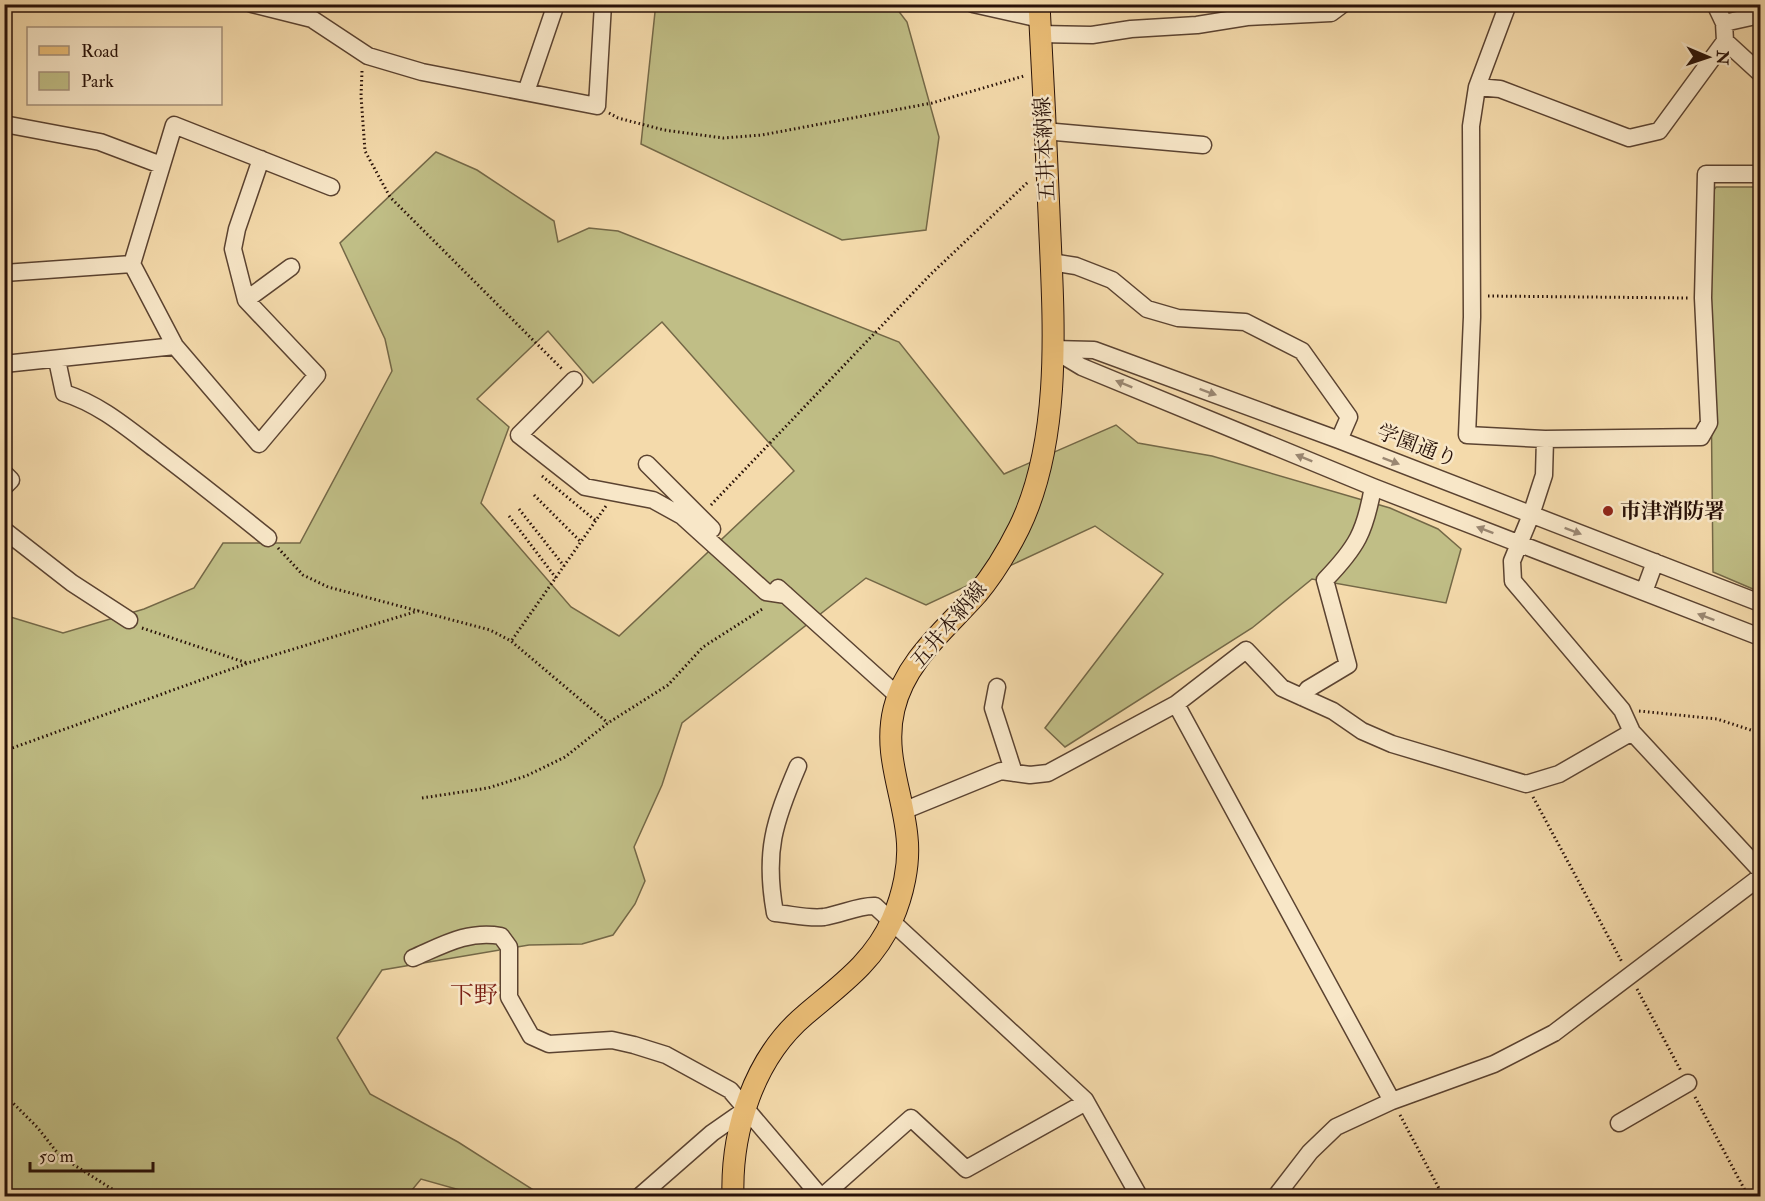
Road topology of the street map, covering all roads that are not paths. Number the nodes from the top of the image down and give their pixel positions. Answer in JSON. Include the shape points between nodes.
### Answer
{"nodes":[{"id":1,"x":252,"y":4,"type":"edge"},
{"id":2,"x":556,"y":4,"type":"edge"},
{"id":3,"x":603,"y":4,"type":"edge"},
{"id":4,"x":974,"y":4,"type":"edge"},
{"id":5,"x":1343,"y":4,"type":"edge"},
{"id":6,"x":1508,"y":4,"type":"edge"},
{"id":7,"x":1715,"y":4,"type":"edge"},
{"id":8,"x":314,"y":12,"type":"edge"},
{"id":9,"x":1761,"y":15,"type":"edge"},
{"id":10,"x":1039,"y":19,"type":"edge"},
{"id":11,"x":1724,"y":23,"type":"junction"},
{"id":12,"x":1725,"y":41,"type":"junction"},
{"id":13,"x":1761,"y":73,"type":"edge"},
{"id":14,"x":1477,"y":87,"type":"junction"},
{"id":15,"x":525,"y":92,"type":"junction"},
{"id":16,"x":4,"y":124,"type":"edge"},
{"id":17,"x":1044,"y":131,"type":"junction"},
{"id":18,"x":1203,"y":145,"type":"dead end"},
{"id":19,"x":261,"y":159,"type":"junction"},
{"id":20,"x":161,"y":165,"type":"junction"},
{"id":21,"x":1761,"y":174,"type":"edge"},
{"id":22,"x":331,"y":187,"type":"dead end"},
{"id":23,"x":1051,"y":262,"type":"junction"},
{"id":24,"x":132,"y":264,"type":"junction"},
{"id":25,"x":291,"y":267,"type":"dead end"},
{"id":26,"x":4,"y":273,"type":"edge"},
{"id":27,"x":246,"y":300,"type":"junction"},
{"id":28,"x":175,"y":346,"type":"junction"},
{"id":29,"x":1052,"y":349,"type":"junction"},
{"id":30,"x":57,"y":360,"type":"junction"},
{"id":31,"x":4,"y":364,"type":"edge"},
{"id":32,"x":574,"y":380,"type":"road end"},
{"id":33,"x":1545,"y":439,"type":"junction"},
{"id":34,"x":1339,"y":440,"type":"junction"},
{"id":35,"x":647,"y":464,"type":"dead end"},
{"id":36,"x":4,"y":473,"type":"edge"},
{"id":37,"x":4,"y":487,"type":"edge"},
{"id":38,"x":1373,"y":487,"type":"junction"},
{"id":39,"x":1532,"y":515,"type":"junction"},
{"id":40,"x":4,"y":530,"type":"edge"},
{"id":41,"x":268,"y":538,"type":"road end"},
{"id":42,"x":1520,"y":543,"type":"junction"},
{"id":43,"x":1655,"y":562,"type":"junction"},
{"id":44,"x":1644,"y":592,"type":"junction"},
{"id":45,"x":786,"y":595,"type":"junction"},
{"id":46,"x":1761,"y":603,"type":"edge"},
{"id":47,"x":129,"y":620,"type":"road end"},
{"id":48,"x":1761,"y":637,"type":"edge"},
{"id":49,"x":997,"y":687,"type":"dead end"},
{"id":50,"x":898,"y":696,"type":"junction"},
{"id":51,"x":1302,"y":697,"type":"junction"},
{"id":52,"x":1176,"y":704,"type":"junction"},
{"id":53,"x":1632,"y":732,"type":"junction"},
{"id":54,"x":798,"y":766,"type":"dead end"},
{"id":55,"x":1014,"y":773,"type":"junction"},
{"id":56,"x":903,"y":811,"type":"junction"},
{"id":57,"x":1761,"y":870,"type":"edge"},
{"id":58,"x":1761,"y":877,"type":"edge"},
{"id":59,"x":892,"y":921,"type":"junction"},
{"id":60,"x":413,"y":958,"type":"dead end"},
{"id":61,"x":1688,"y":1083,"type":"dead end"},
{"id":62,"x":1392,"y":1101,"type":"junction"},
{"id":63,"x":1086,"y":1102,"type":"junction"},
{"id":64,"x":744,"y":1110,"type":"junction"},
{"id":65,"x":1619,"y":1123,"type":"dead end"},
{"id":66,"x":640,"y":1197,"type":"edge"},
{"id":67,"x":733,"y":1197,"type":"edge"},
{"id":68,"x":822,"y":1197,"type":"edge"},
{"id":69,"x":1139,"y":1197,"type":"edge"},
{"id":70,"x":1276,"y":1197,"type":"edge"}],
"edges":[{"from":1,"to":8,"type":"street"},
{"from":2,"to":15,"type":"street"},
{"from":3,"to":15,"type":"street","via":[[597,106]]},
{"from":4,"to":10,"type":"street"},
{"from":5,"to":10,"type":"street","via":[[1330,13],[1247,17],[1092,35]]},
{"from":6,"to":14,"type":"street"},
{"from":7,"to":11,"type":"street"},
{"from":8,"to":15,"type":"street","via":[[368,56],[422,72]]},
{"from":9,"to":11,"type":"street"},
{"from":10,"to":17,"type":"main road","name":"五井本納線"},
{"from":11,"to":12,"type":"street"},
{"from":12,"to":13,"type":"street"},
{"from":12,"to":14,"type":"street","via":[[1659,131],[1629,138],[1500,89]]},
{"from":14,"to":33,"type":"street","via":[[1471,126],[1467,435]]},
{"from":16,"to":20,"type":"street","via":[[100,142]]},
{"from":17,"to":18,"type":"street"},
{"from":17,"to":23,"type":"main road","name":"五井本納線"},
{"from":19,"to":20,"type":"street","via":[[174,125]]},
{"from":19,"to":22,"type":"street"},
{"from":19,"to":27,"type":"street","via":[[233,249]]},
{"from":20,"to":24,"type":"street"},
{"from":21,"to":33,"type":"street","via":[[1706,174],[1703,298],[1709,423],[1701,436]]},
{"from":23,"to":29,"type":"main road","name":"五井本納線"},
{"from":23,"to":34,"type":"street","via":[[1076,266],[1112,280],[1147,309],[1178,318],[1245,322],[1302,351],[1349,417]]},
{"from":24,"to":26,"type":"street"},
{"from":24,"to":28,"type":"street"},
{"from":25,"to":27,"type":"street"},
{"from":27,"to":28,"type":"street","via":[[317,375],[259,444]]},
{"from":28,"to":30,"type":"street"},
{"from":29,"to":34,"type":"street","name":"学園通り","one_way":true,"via":[[1094,350]]},
{"from":38,"to":29,"type":"street","one_way":true,"via":[[1082,367]]},
{"from":29,"to":50,"type":"main road","name":"五井本納線","via":[[1044,453],[1020,527],[980,591],[912,666]]},
{"from":30,"to":31,"type":"street"},
{"from":30,"to":41,"type":"street","via":[[64,393],[86,400],[118,421]]},
{"from":32,"to":45,"type":"street","via":[[519,435],[585,487],[653,500],[682,516],[766,592]]},
{"from":33,"to":39,"type":"street","via":[[1544,475]]},
{"from":34,"to":39,"type":"street","name":"学園通り","one_way":true},
{"from":35,"to":45,"type":"street"},
{"from":36,"to":37,"type":"street","via":[[10,480]]},
{"from":42,"to":38,"type":"street","one_way":true},
{"from":38,"to":51,"type":"street","via":[[1366,522],[1356,544],[1325,580],[1348,665],[1308,689]]},
{"from":39,"to":42,"type":"street"},
{"from":39,"to":43,"type":"street","name":"学園通り","one_way":true},
{"from":40,"to":47,"type":"street","via":[[72,583]]},
{"from":42,"to":44,"type":"street"},
{"from":42,"to":53,"type":"street","via":[[1512,561],[1513,581],[1622,710]]},
{"from":43,"to":44,"type":"street"},
{"from":43,"to":46,"type":"street","name":"学園通り"},
{"from":48,"to":44,"type":"street","one_way":true},
{"from":45,"to":50,"type":"street"},
{"from":49,"to":55,"type":"street","via":[[993,708]]},
{"from":50,"to":56,"type":"main road","name":"五井本納線","via":[[890,747]]},
{"from":51,"to":52,"type":"street","via":[[1282,688],[1246,650]]},
{"from":51,"to":53,"type":"street","via":[[1392,744],[1526,784],[1559,774]]},
{"from":52,"to":55,"type":"street","via":[[1048,773]]},
{"from":52,"to":62,"type":"street"},
{"from":53,"to":57,"type":"street"},
{"from":54,"to":59,"type":"street","via":[[774,826],[769,881],[775,913],[821,917],[869,905]]},
{"from":55,"to":56,"type":"street","via":[[1000,771]]},
{"from":56,"to":59,"type":"main road","name":"五井本納線","via":[[908,839],[906,870]]},
{"from":58,"to":62,"type":"street","via":[[1554,1034],[1494,1064]]},
{"from":59,"to":63,"type":"street"},
{"from":59,"to":64,"type":"main road","name":"五井本納線","via":[[866,963],[787,1031],[770,1054]]},
{"from":60,"to":64,"type":"street","via":[[453,939],[487,933],[501,936],[509,947],[510,997],[531,1036],[549,1044],[612,1040],[666,1055],[730,1090]]},
{"from":61,"to":65,"type":"street"},
{"from":62,"to":70,"type":"street","via":[[1336,1127]]},
{"from":63,"to":68,"type":"street","via":[[966,1169],[912,1118]]},
{"from":63,"to":69,"type":"street"},
{"from":64,"to":66,"type":"street"},
{"from":64,"to":67,"type":"main road","name":"五井本納線","via":[[735,1157]]},
{"from":64,"to":68,"type":"street"}]}
